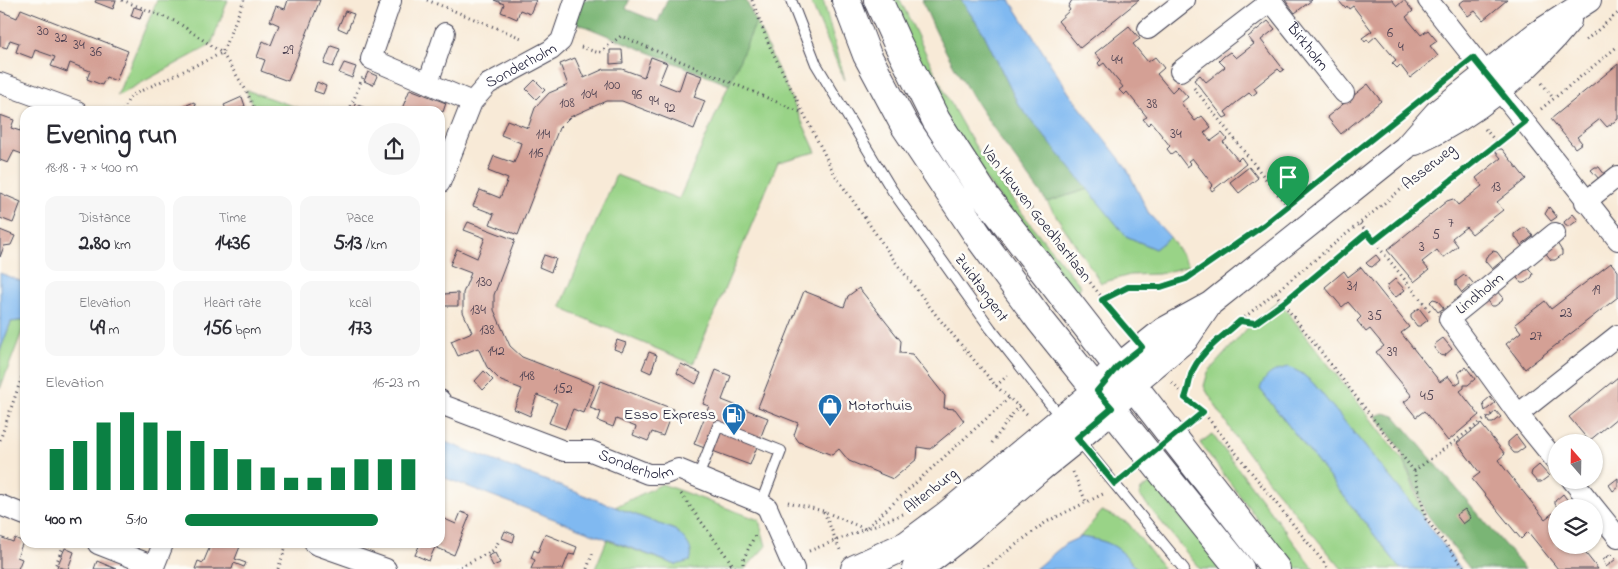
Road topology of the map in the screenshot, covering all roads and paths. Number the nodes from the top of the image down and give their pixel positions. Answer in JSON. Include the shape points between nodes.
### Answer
{"nodes":[{"id":1,"x":122,"y":0,"type":"edge"},
{"id":2,"x":244,"y":0,"type":"edge"},
{"id":3,"x":391,"y":0,"type":"edge"},
{"id":4,"x":427,"y":0,"type":"edge"},
{"id":5,"x":575,"y":0,"type":"edge"},
{"id":6,"x":752,"y":0,"type":"edge"},
{"id":7,"x":791,"y":0,"type":"edge"},
{"id":8,"x":846,"y":0,"type":"edge"},
{"id":9,"x":878,"y":0,"type":"edge"},
{"id":10,"x":1185,"y":0,"type":"edge"},
{"id":11,"x":1271,"y":0,"type":"edge"},
{"id":12,"x":1428,"y":0,"type":"edge"},
{"id":13,"x":1584,"y":4,"type":"edge"},
{"id":14,"x":1618,"y":13,"type":"edge"},
{"id":15,"x":1148,"y":29,"type":"dead end"},
{"id":16,"x":445,"y":34,"type":"dead end"},
{"id":17,"x":1582,"y":43,"type":"dead end"},
{"id":18,"x":556,"y":46,"type":"junction"},
{"id":19,"x":1618,"y":46,"type":"edge"},
{"id":20,"x":222,"y":53,"type":"junction"},
{"id":21,"x":371,"y":59,"type":"junction"},
{"id":22,"x":1180,"y":71,"type":"joint"},
{"id":23,"x":1539,"y":78,"type":"dead end"},
{"id":24,"x":0,"y":83,"type":"edge"},
{"id":25,"x":428,"y":83,"type":"junction"},
{"id":26,"x":1498,"y":88,"type":"junction"},
{"id":27,"x":1344,"y":93,"type":"dead end"},
{"id":28,"x":1553,"y":98,"type":"junction"},
{"id":29,"x":472,"y":102,"type":"junction"},
{"id":30,"x":64,"y":106,"type":"edge"},
{"id":31,"x":126,"y":106,"type":"edge"},
{"id":32,"x":254,"y":106,"type":"edge"},
{"id":33,"x":351,"y":106,"type":"edge"},
{"id":34,"x":804,"y":113,"type":"junction"},
{"id":35,"x":1401,"y":116,"type":"dead end"},
{"id":36,"x":1525,"y":122,"type":"junction"},
{"id":37,"x":1498,"y":144,"type":"junction"},
{"id":38,"x":1443,"y":156,"type":"dead end"},
{"id":39,"x":445,"y":170,"type":"edge"},
{"id":40,"x":1001,"y":171,"type":"dead end"},
{"id":41,"x":1618,"y":176,"type":"edge"},
{"id":42,"x":1586,"y":202,"type":"junction"},
{"id":43,"x":1288,"y":207,"type":"junction"},
{"id":44,"x":1360,"y":224,"type":"junction"},
{"id":45,"x":1367,"y":233,"type":"junction"},
{"id":46,"x":1555,"y":233,"type":"dead end"},
{"id":47,"x":1618,"y":240,"type":"edge"},
{"id":48,"x":1374,"y":241,"type":"junction"},
{"id":49,"x":1275,"y":293,"type":"junction"},
{"id":50,"x":1102,"y":300,"type":"junction"},
{"id":51,"x":1283,"y":303,"type":"junction"},
{"id":52,"x":1210,"y":304,"type":"junction"},
{"id":53,"x":1449,"y":319,"type":"junction"},
{"id":54,"x":1240,"y":321,"type":"junction"},
{"id":55,"x":1618,"y":335,"type":"edge"},
{"id":56,"x":1142,"y":347,"type":"junction"},
{"id":57,"x":1208,"y":350,"type":"dead end"},
{"id":58,"x":1202,"y":356,"type":"dead end"},
{"id":59,"x":1157,"y":366,"type":"junction"},
{"id":60,"x":1125,"y":375,"type":"junction"},
{"id":61,"x":20,"y":382,"type":"edge"},
{"id":62,"x":996,"y":386,"type":"dead end"},
{"id":63,"x":1010,"y":397,"type":"dead end"},
{"id":64,"x":1185,"y":398,"type":"junction"},
{"id":65,"x":1104,"y":400,"type":"junction"},
{"id":66,"x":1019,"y":405,"type":"dead end"},
{"id":67,"x":445,"y":406,"type":"edge"},
{"id":68,"x":1513,"y":408,"type":"junction"},
{"id":69,"x":1203,"y":412,"type":"junction"},
{"id":70,"x":1070,"y":428,"type":"junction"},
{"id":71,"x":1173,"y":437,"type":"junction"},
{"id":72,"x":0,"y":440,"type":"edge"},
{"id":73,"x":986,"y":447,"type":"dead end"},
{"id":74,"x":1548,"y":451,"type":"edge"},
{"id":75,"x":1414,"y":471,"type":"junction"},
{"id":76,"x":665,"y":474,"type":"junction"},
{"id":77,"x":698,"y":477,"type":"junction"},
{"id":78,"x":942,"y":483,"type":"dead end"},
{"id":79,"x":1115,"y":484,"type":"junction"},
{"id":80,"x":1579,"y":489,"type":"edge"},
{"id":81,"x":920,"y":501,"type":"dead end"},
{"id":82,"x":761,"y":503,"type":"junction"},
{"id":83,"x":0,"y":505,"type":"edge"},
{"id":84,"x":823,"y":511,"type":"dead end"},
{"id":85,"x":20,"y":513,"type":"edge"},
{"id":86,"x":906,"y":513,"type":"dead end"},
{"id":87,"x":864,"y":529,"type":"junction"},
{"id":88,"x":1618,"y":537,"type":"edge"},
{"id":89,"x":500,"y":539,"type":"dead end"},
{"id":90,"x":836,"y":540,"type":"junction"},
{"id":91,"x":62,"y":548,"type":"edge"},
{"id":92,"x":108,"y":548,"type":"edge"},
{"id":93,"x":161,"y":548,"type":"edge"},
{"id":94,"x":286,"y":548,"type":"edge"},
{"id":95,"x":326,"y":548,"type":"edge"},
{"id":96,"x":593,"y":552,"type":"dead end"},
{"id":97,"x":848,"y":562,"type":"edge"},
{"id":98,"x":733,"y":563,"type":"junction"},
{"id":99,"x":792,"y":564,"type":"edge"},
{"id":100,"x":154,"y":567,"type":"edge"},
{"id":101,"x":54,"y":569,"type":"edge"},
{"id":102,"x":278,"y":569,"type":"edge"},
{"id":103,"x":386,"y":569,"type":"edge"},
{"id":104,"x":456,"y":569,"type":"edge"},
{"id":105,"x":587,"y":569,"type":"edge"},
{"id":106,"x":721,"y":569,"type":"edge"},
{"id":107,"x":736,"y":569,"type":"edge"},
{"id":108,"x":916,"y":569,"type":"edge"},
{"id":109,"x":984,"y":569,"type":"edge"},
{"id":110,"x":1184,"y":569,"type":"edge"},
{"id":111,"x":1240,"y":569,"type":"edge"},
{"id":112,"x":1276,"y":569,"type":"edge"},
{"id":113,"x":1329,"y":569,"type":"edge"},
{"id":114,"x":1465,"y":569,"type":"edge"}],
"edges":[{"from":1,"to":20,"type":"path","via":[[177,22]]},
{"from":2,"to":20,"type":"path"},
{"from":3,"to":21,"type":"street"},
{"from":4,"to":18,"type":"path"},
{"from":5,"to":18,"type":"street","name":"Sonderholm"},
{"from":6,"to":34,"type":"path","via":[[769,45]]},
{"from":7,"to":70,"type":"lane","name":"Zuidtangent","via":[[816,64],[892,190],[991,329]]},
{"from":8,"to":65,"type":"main road","via":[[868,55],[905,126],[981,240]]},
{"from":9,"to":60,"type":"main road","name":"Van Heuven Goedhartlaan","via":[[936,120],[985,196]]},
{"from":10,"to":15,"type":"street"},
{"from":11,"to":22,"type":"street","name":"Birkholm"},
{"from":11,"to":27,"type":"street","name":"Birkholm"},
{"from":12,"to":26,"type":"street"},
{"from":13,"to":26,"type":"street","name":"Asserweg","via":[[1548,48]]},
{"from":14,"to":17,"type":"path"},
{"from":16,"to":25,"type":"street"},
{"from":18,"to":29,"type":"street","name":"Sonderholm","via":[[488,84]]},
{"from":18,"to":34,"type":"path","via":[[599,53],[622,36]]},
{"from":19,"to":28,"type":"path"},
{"from":20,"to":31,"type":"path","via":[[130,96]]},
{"from":20,"to":32,"type":"path"},
{"from":21,"to":25,"type":"street","name":"Sonderholm"},
{"from":21,"to":33,"type":"path"},
{"from":22,"to":43,"type":"path"},
{"from":23,"to":28,"type":"path"},
{"from":24,"to":30,"type":"street"},
{"from":25,"to":29,"type":"street","name":"Sonderholm"},
{"from":26,"to":36,"type":"street"},
{"from":26,"to":37,"type":"path","via":[[1481,124]]},
{"from":26,"to":52,"type":"street","name":"Asserweg","via":[[1448,128],[1405,148]]},
{"from":28,"to":36,"type":"path"},
{"from":29,"to":39,"type":"street","name":"Sonderholm"},
{"from":34,"to":62,"type":"path","via":[[835,175],[894,260]]},
{"from":35,"to":43,"type":"path"},
{"from":36,"to":37,"type":"path"},
{"from":36,"to":42,"type":"street"},
{"from":37,"to":48,"type":"path"},
{"from":38,"to":44,"type":"path","name":"Asserweg"},
{"from":40,"to":50,"type":"path","name":"Van Heuven Goedhartlaan"},
{"from":41,"to":42,"type":"street"},
{"from":42,"to":47,"type":"street"},
{"from":43,"to":50,"type":"path","via":[[1186,279],[1161,287],[1128,287]]},
{"from":44,"to":45,"type":"path"},
{"from":44,"to":49,"type":"path","name":"Asserweg"},
{"from":45,"to":48,"type":"path"},
{"from":45,"to":51,"type":"path"},
{"from":46,"to":53,"type":"street","name":"Lindholm"},
{"from":48,"to":53,"type":"path","via":[[1438,321]]},
{"from":49,"to":51,"type":"path"},
{"from":49,"to":54,"type":"path","name":"Asserweg"},
{"from":50,"to":56,"type":"path","name":"Van Heuven Goedhartlaan"},
{"from":51,"to":54,"type":"path","via":[[1255,323]]},
{"from":51,"to":75,"type":"path"},
{"from":52,"to":56,"type":"street","name":"Asserweg","via":[[1174,322]]},
{"from":52,"to":59,"type":"street","name":"Asserweg","via":[[1186,340]]},
{"from":53,"to":68,"type":"street","name":"Lindholm"},
{"from":54,"to":57,"type":"path","name":"Asserweg"},
{"from":55,"to":68,"type":"street"},
{"from":56,"to":60,"type":"street","name":"Asserweg"},
{"from":58,"to":64,"type":"path","via":[[1191,375]]},
{"from":59,"to":60,"type":"street","name":"Asserweg"},
{"from":59,"to":64,"type":"path"},
{"from":60,"to":65,"type":"main road","name":"Altenburg"},
{"from":60,"to":71,"type":"main road","name":"Van Heuven Goedhartlaan"},
{"from":61,"to":72,"type":"path"},
{"from":63,"to":87,"type":"path"},
{"from":64,"to":69,"type":"path"},
{"from":65,"to":70,"type":"main road","name":"Altenburg"},
{"from":65,"to":111,"type":"main road"},
{"from":66,"to":73,"type":"path"},
{"from":67,"to":76,"type":"street","name":"Sonderholm","via":[[564,451],[591,451],[648,474]]},
{"from":68,"to":74,"type":"street","name":"Lindholm"},
{"from":68,"to":75,"type":"path"},
{"from":69,"to":71,"type":"path"},
{"from":69,"to":113,"type":"path"},
{"from":70,"to":79,"type":"lane","name":"Zuidtangent"},
{"from":70,"to":97,"type":"main road","name":"Altenburg","via":[[907,545]]},
{"from":70,"to":108,"type":"main road","name":"Altenburg","via":[[950,545]]},
{"from":71,"to":112,"type":"main road","name":"Van Heuven Goedhartlaan"},
{"from":75,"to":114,"type":"path","via":[[1426,519]]},
{"from":76,"to":77,"type":"street","name":"Sonderholm","via":[[678,469]]},
{"from":76,"to":98,"type":"path"},
{"from":77,"to":82,"type":"street","name":"Sonderholm"},
{"from":77,"to":82,"type":"lane","via":[[718,426],[780,451]]},
{"from":78,"to":81,"type":"path","name":"Altenburg"},
{"from":79,"to":109,"type":"path","via":[[1087,504],[1046,522]]},
{"from":79,"to":110,"type":"lane","name":"Zuidtangent"},
{"from":80,"to":88,"type":"street"},
{"from":82,"to":99,"type":"street","via":[[767,507]]},
{"from":83,"to":85,"type":"street"},
{"from":84,"to":90,"type":"path"},
{"from":86,"to":87,"type":"path","name":"Altenburg"},
{"from":87,"to":90,"type":"path","name":"Altenburg"},
{"from":89,"to":104,"type":"path","via":[[494,550]]},
{"from":90,"to":97,"type":"path"},
{"from":90,"to":99,"type":"path","name":"Altenburg"},
{"from":91,"to":101,"type":"path"},
{"from":92,"to":100,"type":"street"},
{"from":93,"to":100,"type":"street"},
{"from":94,"to":102,"type":"path"},
{"from":95,"to":103,"type":"street"},
{"from":96,"to":105,"type":"path"},
{"from":98,"to":106,"type":"path"},
{"from":98,"to":107,"type":"path"}]}
